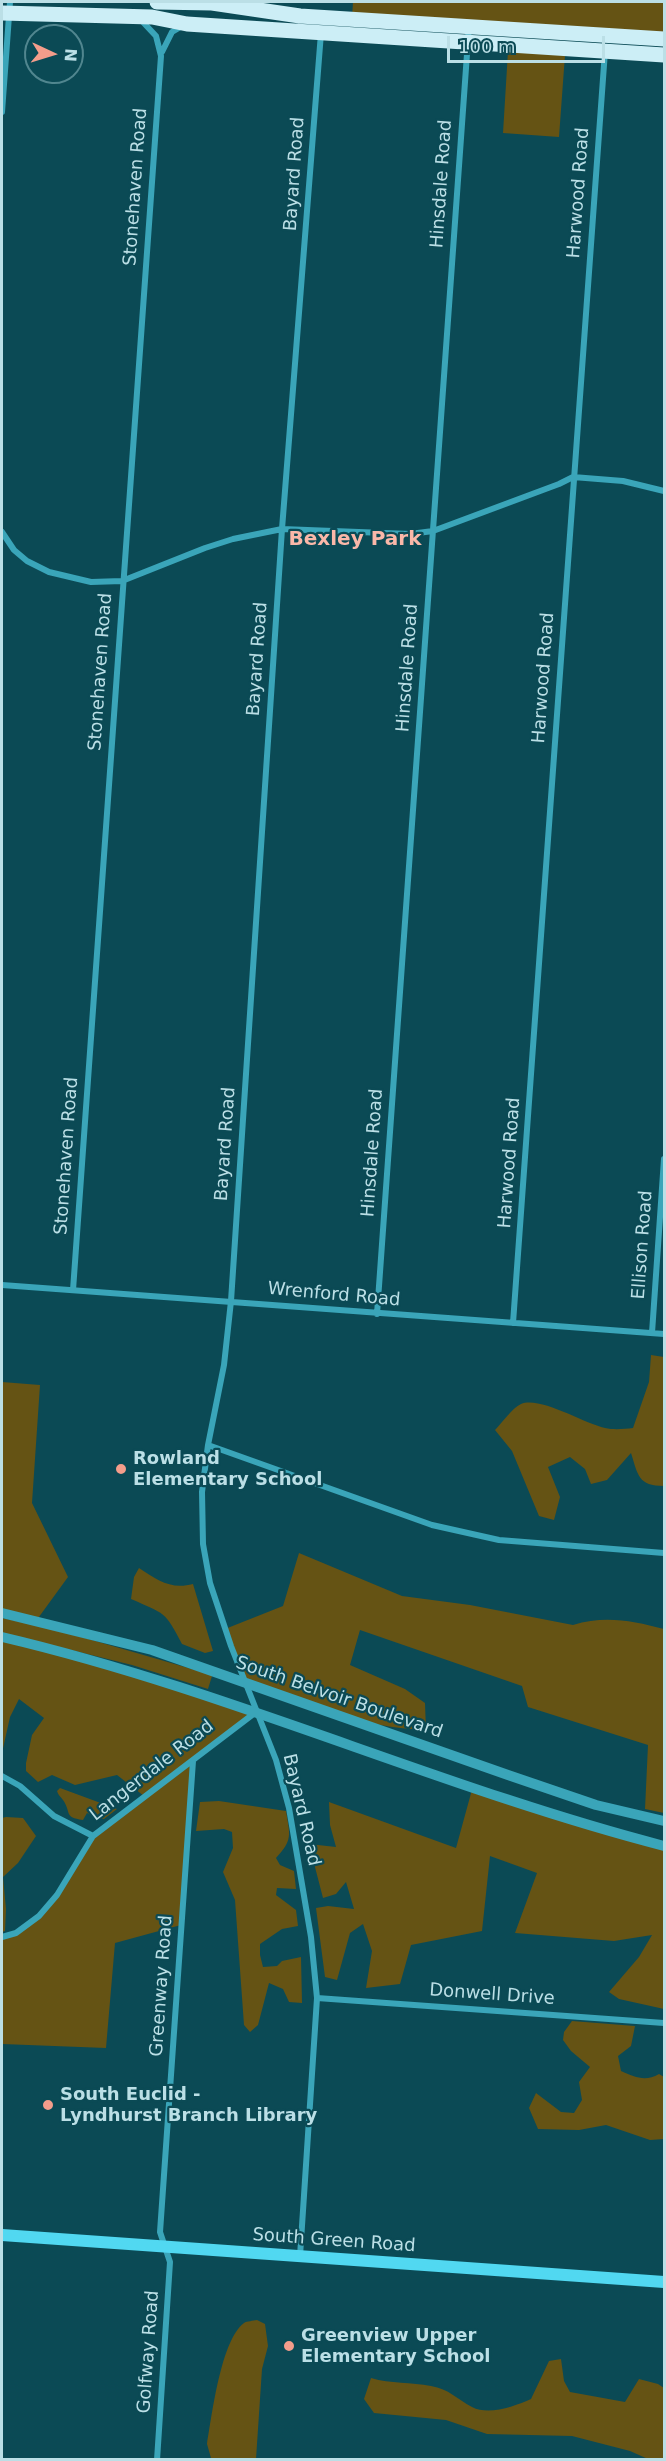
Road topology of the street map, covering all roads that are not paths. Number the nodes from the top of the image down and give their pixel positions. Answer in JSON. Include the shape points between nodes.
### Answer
{"nodes":[{"id":1,"x":157,"y":2,"type":"edge"},
{"id":2,"x":7,"y":9,"type":"edge"},
{"id":3,"x":135,"y":16,"type":"junction"},
{"id":4,"x":322,"y":17,"type":"junction"},
{"id":5,"x":187,"y":24,"type":"junction"},
{"id":6,"x":469,"y":25,"type":"junction"},
{"id":7,"x":321,"y":33,"type":"junction"},
{"id":8,"x":664,"y":39,"type":"edge"},
{"id":9,"x":467,"y":43,"type":"junction"},
{"id":10,"x":606,"y":43,"type":"junction"},
{"id":11,"x":664,"y":55,"type":"edge"},
{"id":12,"x":161,"y":56,"type":"junction"},
{"id":13,"x":2,"y":112,"type":"edge"},
{"id":14,"x":573,"y":477,"type":"junction"},
{"id":15,"x":664,"y":491,"type":"edge"},
{"id":16,"x":282,"y":529,"type":"junction"},
{"id":17,"x":433,"y":531,"type":"junction"},
{"id":18,"x":2,"y":532,"type":"edge"},
{"id":19,"x":122,"y":581,"type":"junction"},
{"id":20,"x":664,"y":1158,"type":"edge"},
{"id":21,"x":2,"y":1285,"type":"edge"},
{"id":22,"x":73,"y":1290,"type":"junction"},
{"id":23,"x":231,"y":1301,"type":"junction"},
{"id":24,"x":377,"y":1314,"type":"junction"},
{"id":25,"x":513,"y":1323,"type":"junction"},
{"id":26,"x":651,"y":1333,"type":"junction"},
{"id":27,"x":664,"y":1334,"type":"edge"},
{"id":28,"x":208,"y":1445,"type":"junction"},
{"id":29,"x":664,"y":1553,"type":"edge"},
{"id":30,"x":2,"y":1613,"type":"edge"},
{"id":31,"x":2,"y":1637,"type":"edge"},
{"id":32,"x":246,"y":1683,"type":"junction"},
{"id":33,"x":256,"y":1711,"type":"junction"},
{"id":34,"x":193,"y":1761,"type":"junction"},
{"id":35,"x":2,"y":1776,"type":"edge"},
{"id":36,"x":664,"y":1821,"type":"edge"},
{"id":37,"x":93,"y":1836,"type":"junction"},
{"id":38,"x":664,"y":1846,"type":"edge"},
{"id":39,"x":2,"y":1937,"type":"edge"},
{"id":40,"x":317,"y":1998,"type":"junction"},
{"id":41,"x":664,"y":2023,"type":"edge"},
{"id":42,"x":2,"y":2235,"type":"edge"},
{"id":43,"x":167,"y":2247,"type":"junction"},
{"id":44,"x":300,"y":2256,"type":"junction"},
{"id":45,"x":664,"y":2282,"type":"edge"},
{"id":46,"x":156,"y":2460,"type":"edge"}],
"edges":[{"from":1,"to":4,"type":"main road","via":[[204,3]]},
{"from":2,"to":3,"type":"main road"},
{"from":2,"to":13,"type":"street"},
{"from":3,"to":5,"type":"main road"},
{"from":3,"to":12,"type":"street","name":"Stonehaven Road","via":[[153,31]]},
{"from":4,"to":6,"type":"main road"},
{"from":4,"to":7,"type":"street","name":"Bayard Road"},
{"from":5,"to":7,"type":"main road"},
{"from":5,"to":12,"type":"street","name":"Stonehaven Road","via":[[172,32]]},
{"from":6,"to":9,"type":"street","name":"Hinsdale Road"},
{"from":6,"to":10,"type":"main road"},
{"from":7,"to":9,"type":"main road"},
{"from":7,"to":16,"type":"street","name":"Bayard Road"},
{"from":8,"to":10,"type":"main road"},
{"from":9,"to":10,"type":"main road"},
{"from":9,"to":17,"type":"street","name":"Hinsdale Road"},
{"from":10,"to":11,"type":"main road"},
{"from":10,"to":14,"type":"street","name":"Harwood Road"},
{"from":12,"to":19,"type":"street","name":"Stonehaven Road"},
{"from":14,"to":15,"type":"street","via":[[623,481]]},
{"from":14,"to":17,"type":"street"},
{"from":14,"to":25,"type":"street","name":"Harwood Road"},
{"from":16,"to":17,"type":"street","via":[[400,534]]},
{"from":16,"to":19,"type":"street","via":[[214,545]]},
{"from":16,"to":23,"type":"street","name":"Bayard Road"},
{"from":17,"to":24,"type":"street","name":"Hinsdale Road"},
{"from":18,"to":19,"type":"street","via":[[27,561],[50,572],[91,582]]},
{"from":19,"to":22,"type":"street","name":"Stonehaven Road"},
{"from":20,"to":26,"type":"street","name":"Ellison Road"},
{"from":21,"to":22,"type":"street","name":"Wrenford Road"},
{"from":22,"to":23,"type":"street","name":"Wrenford Road"},
{"from":23,"to":24,"type":"street","name":"Wrenford Road"},
{"from":23,"to":28,"type":"street","name":"Bayard Road","via":[[224,1365]]},
{"from":24,"to":25,"type":"street","name":"Wrenford Road"},
{"from":25,"to":26,"type":"street","name":"Wrenford Road"},
{"from":26,"to":27,"type":"street","name":"Wrenford Road"},
{"from":28,"to":29,"type":"street","via":[[432,1525],[499,1540]]},
{"from":28,"to":32,"type":"street","name":"Bayard Road","via":[[202,1492],[203,1544],[210,1583]]},
{"from":30,"to":32,"type":"street","name":"South Belvoir Boulevard","via":[[152,1650]]},
{"from":31,"to":33,"type":"street","via":[[145,1675]]},
{"from":32,"to":33,"type":"street","name":"Bayard Road"},
{"from":32,"to":36,"type":"street","name":"South Belvoir Boulevard","via":[[585,1801]]},
{"from":33,"to":34,"type":"street","name":"Langerdale Road"},
{"from":33,"to":38,"type":"street","via":[[555,1815]]},
{"from":33,"to":40,"type":"street","name":"Bayard Road","via":[[276,1760],[289,1808]]},
{"from":34,"to":37,"type":"street","name":"Langerdale Road"},
{"from":34,"to":43,"type":"street","name":"Greenway Road","via":[[160,2232]]},
{"from":35,"to":37,"type":"street","via":[[20,1786],[54,1816]]},
{"from":37,"to":39,"type":"street","name":"Langerdale Road","via":[[57,1895],[39,1916],[16,1933]]},
{"from":40,"to":41,"type":"street","name":"Donwell Drive"},
{"from":40,"to":44,"type":"street","name":"Bayard Road"},
{"from":42,"to":43,"type":"main road","name":"South Green Road"},
{"from":43,"to":44,"type":"main road","name":"South Green Road"},
{"from":43,"to":46,"type":"street","name":"Golfway Road","via":[[170,2262]]},
{"from":44,"to":45,"type":"main road","name":"South Green Road"}]}
